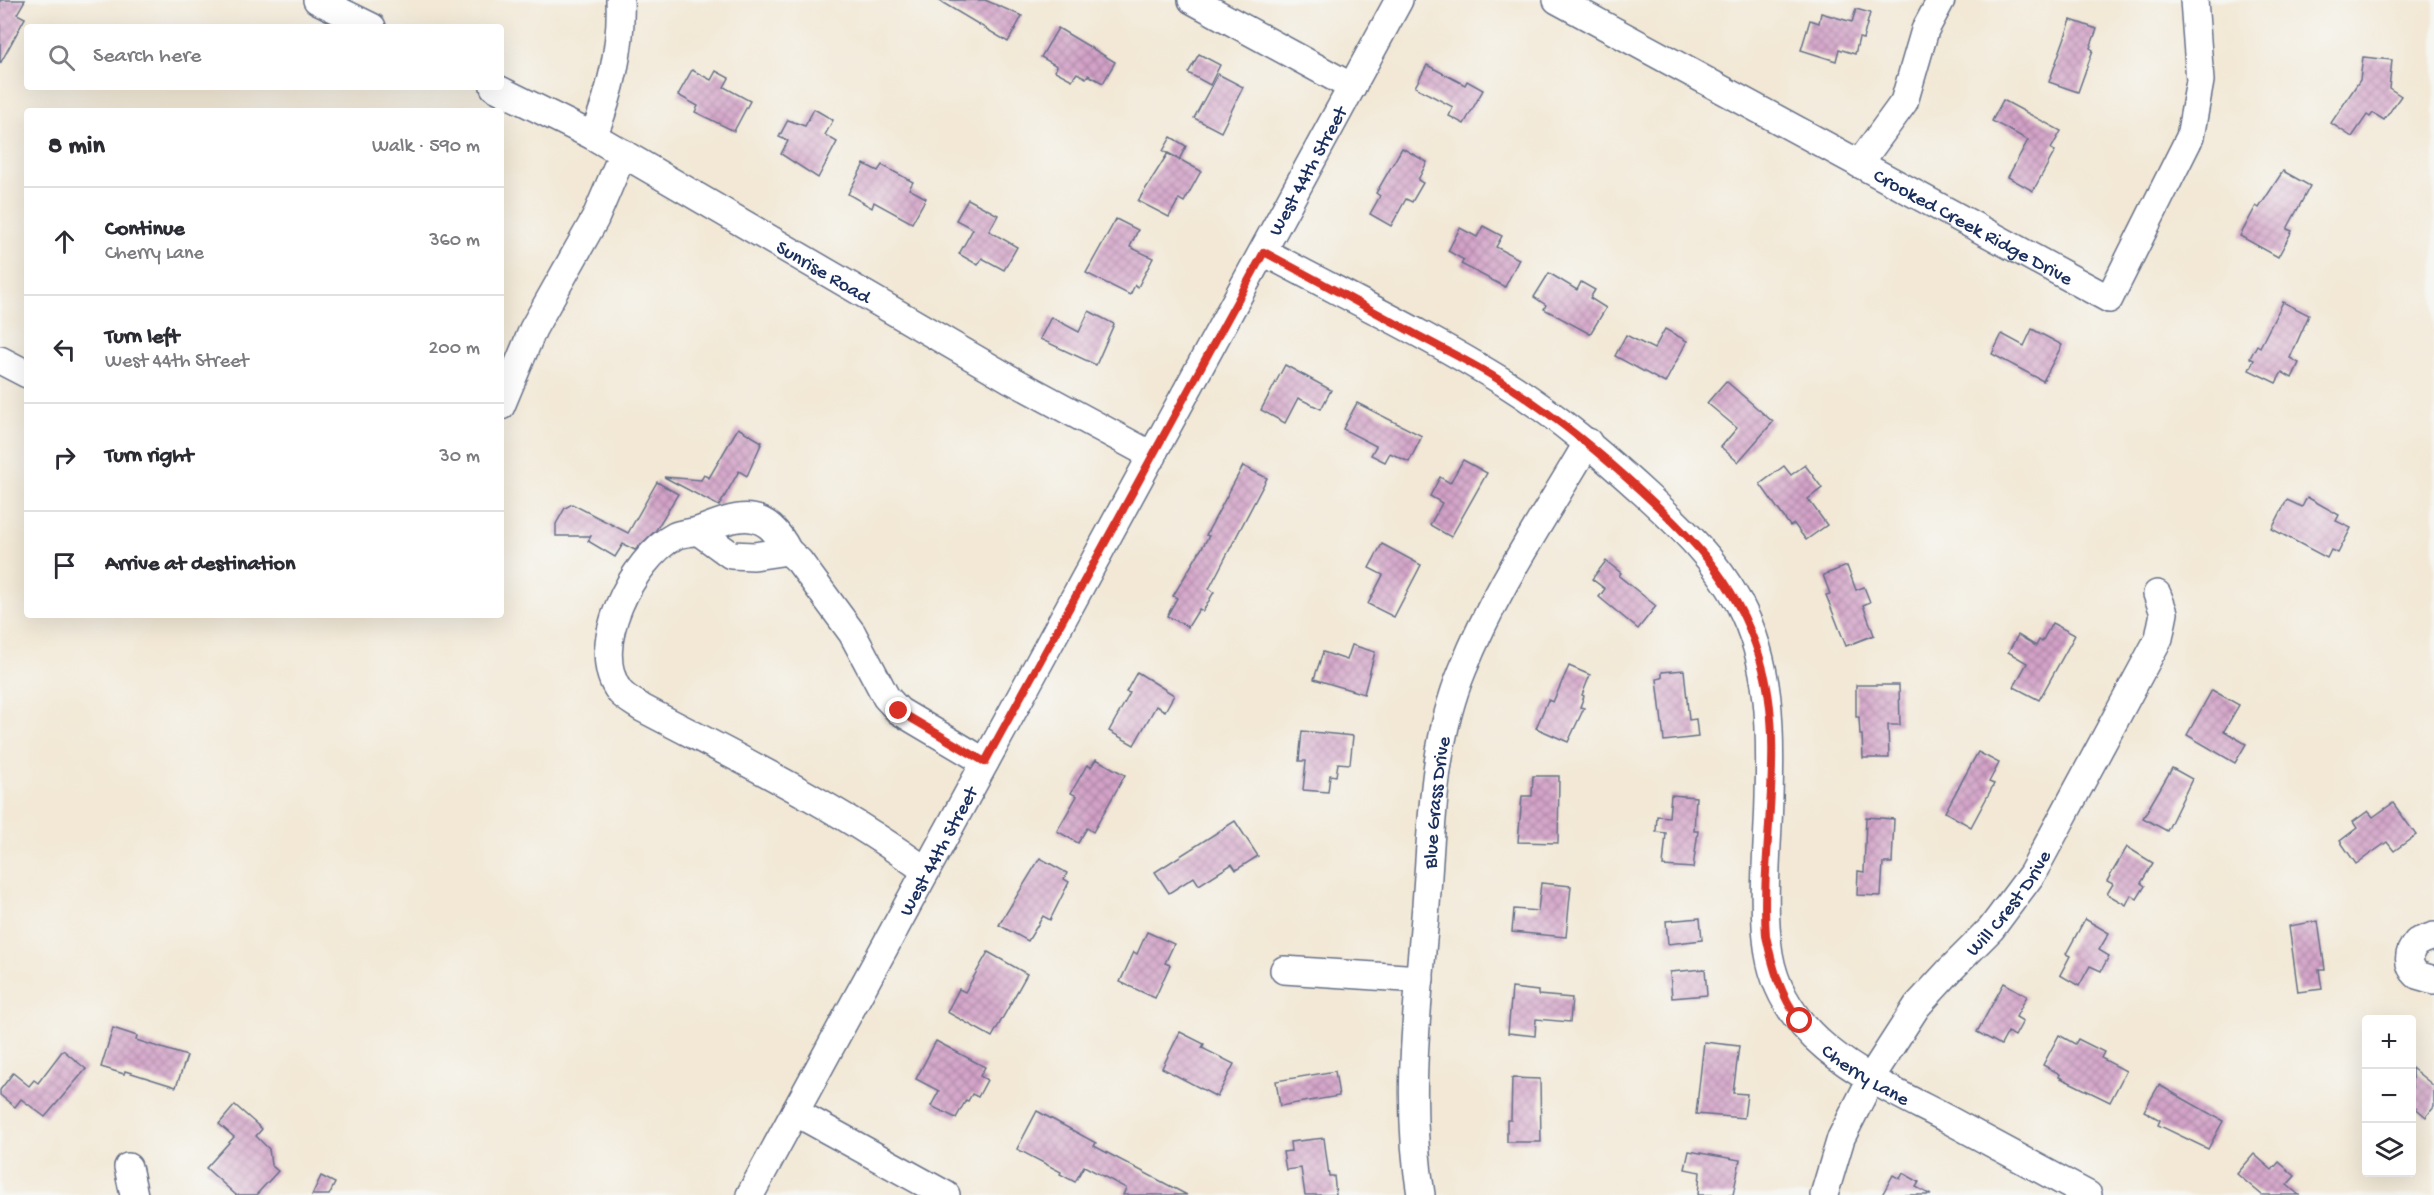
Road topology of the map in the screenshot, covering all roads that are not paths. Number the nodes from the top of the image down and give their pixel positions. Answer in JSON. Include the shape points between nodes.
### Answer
{"nodes":[{"id":1,"x":317,"y":0,"type":"edge"},
{"id":2,"x":620,"y":0,"type":"edge"},
{"id":3,"x":1192,"y":0,"type":"edge"},
{"id":4,"x":1399,"y":0,"type":"edge"},
{"id":5,"x":1557,"y":0,"type":"edge"},
{"id":6,"x":1941,"y":0,"type":"edge"},
{"id":7,"x":2194,"y":0,"type":"edge"},
{"id":8,"x":366,"y":24,"type":"edge"},
{"id":9,"x":1352,"y":87,"type":"junction"},
{"id":10,"x":500,"y":90,"type":"edge"},
{"id":11,"x":593,"y":136,"type":"junction"},
{"id":12,"x":622,"y":153,"type":"junction"},
{"id":13,"x":1859,"y":164,"type":"junction"},
{"id":14,"x":1264,"y":252,"type":"junction"},
{"id":15,"x":0,"y":360,"type":"edge"},
{"id":16,"x":24,"y":372,"type":"edge"},
{"id":17,"x":504,"y":399,"type":"edge"},
{"id":18,"x":1588,"y":442,"type":"junction"},
{"id":19,"x":1153,"y":456,"type":"junction"},
{"id":20,"x":698,"y":531,"type":"junction"},
{"id":21,"x":788,"y":551,"type":"junction"},
{"id":22,"x":2157,"y":594,"type":"dead end"},
{"id":23,"x":985,"y":762,"type":"junction"},
{"id":24,"x":926,"y":872,"type":"junction"},
{"id":25,"x":2434,"y":936,"type":"edge"},
{"id":26,"x":1284,"y":970,"type":"dead end"},
{"id":27,"x":1420,"y":979,"type":"junction"},
{"id":28,"x":2434,"y":980,"type":"edge"},
{"id":29,"x":1870,"y":1078,"type":"junction"},
{"id":30,"x":795,"y":1112,"type":"junction"},
{"id":31,"x":128,"y":1167,"type":"dead end"},
{"id":32,"x":134,"y":1195,"type":"edge"},
{"id":33,"x":750,"y":1195,"type":"edge"},
{"id":34,"x":946,"y":1195,"type":"edge"},
{"id":35,"x":1421,"y":1195,"type":"edge"},
{"id":36,"x":1824,"y":1195,"type":"edge"},
{"id":37,"x":2088,"y":1195,"type":"edge"}],
"edges":[{"from":1,"to":8,"type":"street"},
{"from":2,"to":11,"type":"street","via":[[614,63]]},
{"from":3,"to":9,"type":"street"},
{"from":4,"to":9,"type":"street","name":"West 44th Street"},
{"from":5,"to":13,"type":"street","name":"Crooked Creek Ridge Drive"},
{"from":6,"to":13,"type":"street","via":[[1925,30],[1904,102]]},
{"from":7,"to":13,"type":"street","name":"Crooked Creek Ridge Drive","via":[[2200,81],[2190,137],[2109,299]]},
{"from":9,"to":14,"type":"street","name":"West 44th Street"},
{"from":10,"to":11,"type":"street","name":"Sunrise Road"},
{"from":11,"to":12,"type":"street","name":"Sunrise Road"},
{"from":12,"to":17,"type":"street","via":[[595,219],[533,330]]},
{"from":12,"to":19,"type":"street","name":"Sunrise Road","via":[[1010,379]]},
{"from":14,"to":18,"type":"street","name":"Cherry Lane","via":[[1491,375]]},
{"from":14,"to":19,"type":"street","name":"West 44th Street"},
{"from":15,"to":16,"type":"street"},
{"from":18,"to":27,"type":"street","name":"Blue Grass Drive","via":[[1485,620],[1454,694],[1438,763]]},
{"from":18,"to":29,"type":"street","name":"Cherry Lane","via":[[1703,550],[1746,618],[1763,669],[1769,704],[1766,928],[1772,965],[1785,999],[1806,1030]]},
{"from":19,"to":23,"type":"street","name":"West 44th Street"},
{"from":20,"to":21,"type":"street","via":[[731,555]]},
{"from":20,"to":21,"type":"street","via":[[747,516],[782,538]]},
{"from":20,"to":24,"type":"street","via":[[675,536],[645,562],[623,593],[608,656],[620,692],[642,708],[818,801]]},
{"from":21,"to":23,"type":"street","via":[[852,633],[886,697],[899,711]]},
{"from":22,"to":29,"type":"street","name":"Will Crest Drive","via":[[2164,613],[2159,638],[2032,874],[1991,929],[1917,1006]]},
{"from":23,"to":24,"type":"street","name":"West 44th Street"},
{"from":24,"to":30,"type":"street","name":"West 44th Street"},
{"from":25,"to":28,"type":"street","via":[[2417,942],[2410,951],[2410,962],[2418,975]]},
{"from":26,"to":27,"type":"street"},
{"from":27,"to":35,"type":"street","name":"Blue Grass Drive","via":[[1412,1111]]},
{"from":29,"to":36,"type":"street","name":"Will Crest Drive","via":[[1841,1138]]},
{"from":29,"to":37,"type":"street","name":"Cherry Lane"},
{"from":30,"to":33,"type":"street","name":"West 44th Street"},
{"from":30,"to":34,"type":"street"},
{"from":31,"to":32,"type":"street"}]}
